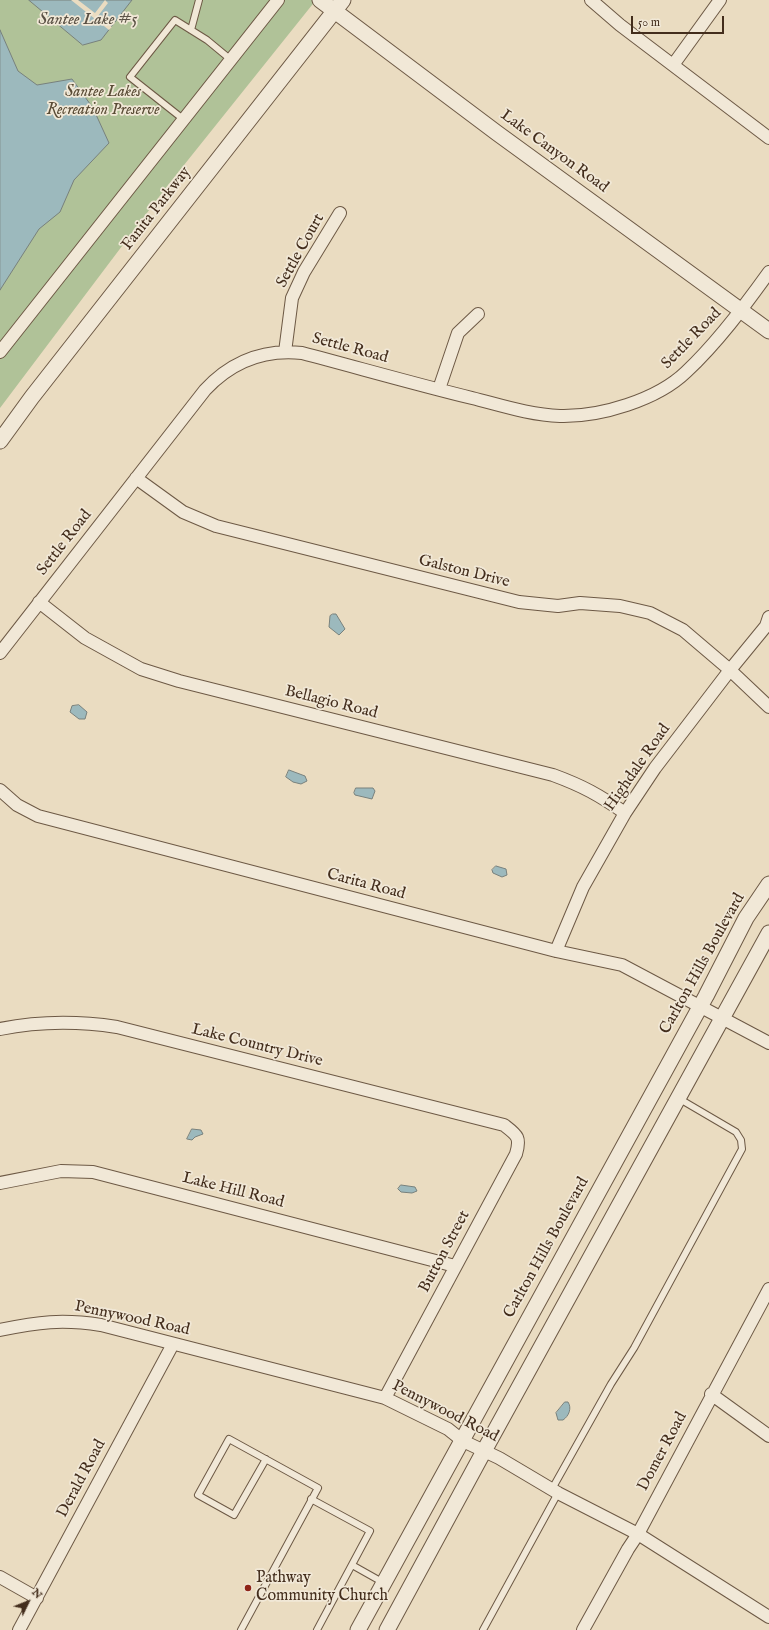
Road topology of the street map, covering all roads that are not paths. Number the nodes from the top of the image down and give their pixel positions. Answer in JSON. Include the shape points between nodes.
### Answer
{"nodes":[{"id":1,"x":199,"y":0,"type":"edge"},
{"id":2,"x":278,"y":0,"type":"edge"},
{"id":3,"x":320,"y":0,"type":"edge"},
{"id":4,"x":591,"y":0,"type":"edge"},
{"id":5,"x":720,"y":0,"type":"edge"},
{"id":6,"x":339,"y":5,"type":"edge"},
{"id":7,"x":191,"y":30,"type":"junction"},
{"id":8,"x":230,"y":59,"type":"junction"},
{"id":9,"x":673,"y":65,"type":"junction"},
{"id":10,"x":183,"y":119,"type":"junction"},
{"id":11,"x":769,"y":138,"type":"edge"},
{"id":12,"x":340,"y":213,"type":"dead end"},
{"id":13,"x":769,"y":272,"type":"edge"},
{"id":14,"x":742,"y":310,"type":"junction"},
{"id":15,"x":478,"y":314,"type":"dead end"},
{"id":16,"x":769,"y":331,"type":"edge"},
{"id":17,"x":0,"y":352,"type":"edge"},
{"id":18,"x":285,"y":352,"type":"junction"},
{"id":19,"x":439,"y":390,"type":"junction"},
{"id":20,"x":0,"y":441,"type":"edge"},
{"id":21,"x":136,"y":478,"type":"junction"},
{"id":22,"x":39,"y":602,"type":"junction"},
{"id":23,"x":769,"y":618,"type":"edge"},
{"id":24,"x":0,"y":653,"type":"edge"},
{"id":25,"x":730,"y":670,"type":"junction"},
{"id":26,"x":769,"y":708,"type":"edge"},
{"id":27,"x":0,"y":790,"type":"edge"},
{"id":28,"x":625,"y":813,"type":"junction"},
{"id":29,"x":769,"y":884,"type":"edge"},
{"id":30,"x":769,"y":933,"type":"edge"},
{"id":31,"x":556,"y":952,"type":"junction"},
{"id":32,"x":699,"y":1006,"type":"junction"},
{"id":33,"x":722,"y":1018,"type":"junction"},
{"id":34,"x":0,"y":1029,"type":"edge"},
{"id":35,"x":769,"y":1043,"type":"edge"},
{"id":36,"x":678,"y":1098,"type":"junction"},
{"id":37,"x":504,"y":1124,"type":"joint"},
{"id":38,"x":0,"y":1183,"type":"edge"},
{"id":39,"x":456,"y":1266,"type":"junction"},
{"id":40,"x":769,"y":1289,"type":"edge"},
{"id":41,"x":0,"y":1330,"type":"edge"},
{"id":42,"x":173,"y":1344,"type":"junction"},
{"id":43,"x":712,"y":1394,"type":"junction"},
{"id":44,"x":385,"y":1398,"type":"junction"},
{"id":45,"x":769,"y":1436,"type":"edge"},
{"id":46,"x":463,"y":1441,"type":"junction"},
{"id":47,"x":484,"y":1451,"type":"junction"},
{"id":48,"x":266,"y":1459,"type":"junction"},
{"id":49,"x":555,"y":1491,"type":"junction"},
{"id":50,"x":311,"y":1499,"type":"junction"},
{"id":51,"x":638,"y":1534,"type":"junction"},
{"id":52,"x":352,"y":1565,"type":"junction"},
{"id":53,"x":0,"y":1577,"type":"edge"},
{"id":54,"x":384,"y":1583,"type":"junction"},
{"id":55,"x":37,"y":1598,"type":"junction"},
{"id":56,"x":769,"y":1617,"type":"edge"},
{"id":57,"x":18,"y":1630,"type":"edge"},
{"id":58,"x":241,"y":1630,"type":"edge"},
{"id":59,"x":317,"y":1630,"type":"edge"},
{"id":60,"x":358,"y":1630,"type":"edge"},
{"id":61,"x":387,"y":1630,"type":"edge"},
{"id":62,"x":483,"y":1630,"type":"edge"},
{"id":63,"x":583,"y":1630,"type":"edge"}],
"edges":[{"from":1,"to":7,"type":"lane"},
{"from":2,"to":8,"type":"street"},
{"from":3,"to":6,"type":"street","name":"Lake Canyon Road"},
{"from":4,"to":9,"type":"street"},
{"from":5,"to":9,"type":"street"},
{"from":6,"to":14,"type":"street","name":"Lake Canyon Road","via":[[497,133]]},
{"from":6,"to":20,"type":"street","name":"Fanita Parkway"},
{"from":7,"to":8,"type":"lane"},
{"from":7,"to":10,"type":"lane","via":[[175,20],[130,77]]},
{"from":8,"to":10,"type":"street"},
{"from":9,"to":11,"type":"street"},
{"from":10,"to":17,"type":"street"},
{"from":12,"to":18,"type":"street","name":"Settle Court","via":[[304,272],[292,298]]},
{"from":13,"to":14,"type":"street","name":"Settle Road"},
{"from":14,"to":16,"type":"street","name":"Lake Canyon Road"},
{"from":14,"to":19,"type":"street","name":"Settle Road","via":[[686,373],[667,386],[612,409],[588,414],[551,415]]},
{"from":15,"to":19,"type":"street","via":[[458,333]]},
{"from":18,"to":19,"type":"street","name":"Settle Road","via":[[302,353]]},
{"from":18,"to":21,"type":"street","name":"Settle Road","via":[[259,355],[235,365],[214,381]]},
{"from":21,"to":22,"type":"street","name":"Settle Road"},
{"from":21,"to":25,"type":"street","name":"Galston Drive","via":[[183,512],[216,526],[519,602],[558,606],[620,606],[650,613],[683,630]]},
{"from":22,"to":24,"type":"street","name":"Settle Road"},
{"from":22,"to":28,"type":"street","name":"Bellagio Road","via":[[85,638],[141,669],[179,681],[552,775],[597,793]]},
{"from":23,"to":25,"type":"street","name":"Highdale Road","via":[[766,626]]},
{"from":25,"to":26,"type":"street","name":"Galston Drive"},
{"from":25,"to":28,"type":"street","name":"Highdale Road","via":[[655,768]]},
{"from":27,"to":31,"type":"street","name":"Carita Road","via":[[17,805],[38,816]]},
{"from":28,"to":31,"type":"street","name":"Highdale Road","via":[[583,886]]},
{"from":29,"to":32,"type":"street","name":"Carlton Hills Boulevard","via":[[746,918]]},
{"from":30,"to":33,"type":"street"},
{"from":31,"to":32,"type":"street","name":"Carita Road","via":[[622,965]]},
{"from":32,"to":33,"type":"street","name":"Carita Road"},
{"from":32,"to":46,"type":"street","name":"Carlton Hills Boulevard"},
{"from":33,"to":35,"type":"street"},
{"from":33,"to":36,"type":"street"},
{"from":34,"to":37,"type":"street","name":"Lake Country Drive","via":[[23,1024],[57,1022],[117,1027]]},
{"from":36,"to":47,"type":"street"},
{"from":36,"to":49,"type":"lane","via":[[736,1132],[742,1140],[742,1149],[634,1348],[611,1384]]},
{"from":37,"to":39,"type":"street","name":"Button Street","via":[[516,1134],[519,1142],[516,1154]]},
{"from":38,"to":39,"type":"street","name":"Lake Hill Road","via":[[61,1171],[93,1172]]},
{"from":39,"to":44,"type":"street","name":"Button Street"},
{"from":40,"to":43,"type":"street","name":"Domer Road"},
{"from":41,"to":42,"type":"street","name":"Pennywood Road","via":[[47,1321],[72,1321],[101,1325]]},
{"from":42,"to":44,"type":"street","name":"Pennywood Road"},
{"from":42,"to":55,"type":"street","name":"Derald Road"},
{"from":43,"to":45,"type":"street"},
{"from":43,"to":51,"type":"street","name":"Domer Road"},
{"from":44,"to":46,"type":"street","name":"Pennywood Road","via":[[448,1429]]},
{"from":46,"to":47,"type":"street","name":"Pennywood Road"},
{"from":46,"to":54,"type":"street","name":"Carlton Hills Boulevard"},
{"from":47,"to":49,"type":"street","name":"Pennywood Road"},
{"from":47,"to":61,"type":"street"},
{"from":48,"to":48,"type":"lane","via":[[229,1439],[198,1495],[234,1515]]},
{"from":48,"to":50,"type":"lane","via":[[318,1488]]},
{"from":49,"to":51,"type":"street","name":"Pennywood Road"},
{"from":49,"to":62,"type":"lane"},
{"from":50,"to":52,"type":"lane","via":[[370,1531]]},
{"from":50,"to":58,"type":"lane"},
{"from":51,"to":56,"type":"street","name":"Pennywood Road"},
{"from":51,"to":63,"type":"street","name":"Domer Road"},
{"from":52,"to":54,"type":"lane"},
{"from":52,"to":59,"type":"lane"},
{"from":53,"to":55,"type":"street"},
{"from":54,"to":60,"type":"street","name":"Carlton Hills Boulevard"},
{"from":55,"to":57,"type":"street","name":"Derald Road"}]}
